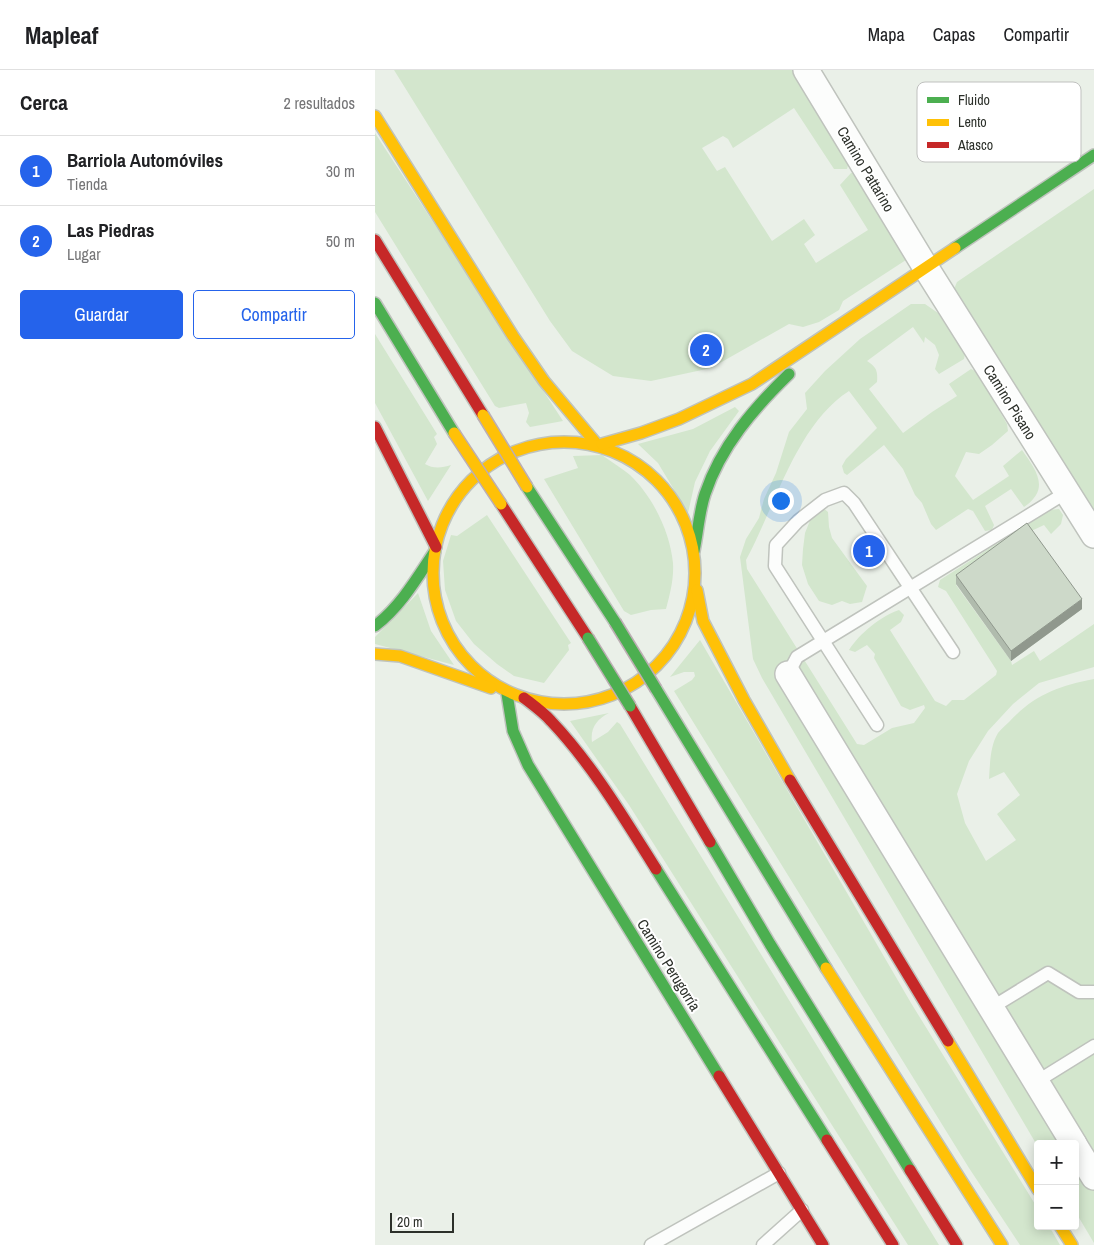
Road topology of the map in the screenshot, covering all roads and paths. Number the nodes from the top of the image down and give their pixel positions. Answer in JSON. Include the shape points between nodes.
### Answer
{"nodes":[{"id":1,"x":806,"y":70,"type":"edge"},
{"id":2,"x":375,"y":116,"type":"edge"},
{"id":3,"x":1094,"y":155,"type":"edge"},
{"id":4,"x":375,"y":240,"type":"edge"},
{"id":5,"x":926,"y":268,"type":"junction"},
{"id":6,"x":375,"y":303,"type":"edge"},
{"id":7,"x":837,"y":328,"type":"junction"},
{"id":8,"x":375,"y":427,"type":"edge"},
{"id":9,"x":599,"y":443,"type":"junction"},
{"id":10,"x":1067,"y":492,"type":"junction"},
{"id":11,"x":1094,"y":535,"type":"edge"},
{"id":12,"x":435,"y":549,"type":"junction"},
{"id":13,"x":694,"y":551,"type":"junction"},
{"id":14,"x":909,"y":588,"type":"junction"},
{"id":15,"x":697,"y":590,"type":"junction"},
{"id":16,"x":375,"y":626,"type":"edge"},
{"id":17,"x":823,"y":641,"type":"junction"},
{"id":18,"x":953,"y":652,"type":"dead end"},
{"id":19,"x":375,"y":654,"type":"edge"},
{"id":20,"x":788,"y":674,"type":"joint"},
{"id":21,"x":504,"y":693,"type":"junction"},
{"id":22,"x":524,"y":698,"type":"junction"},
{"id":23,"x":877,"y":725,"type":"dead end"},
{"id":24,"x":1094,"y":992,"type":"edge"},
{"id":25,"x":991,"y":1008,"type":"junction"},
{"id":26,"x":1094,"y":1046,"type":"edge"},
{"id":27,"x":1036,"y":1082,"type":"junction"},
{"id":28,"x":1072,"y":1140,"type":"edge"},
{"id":29,"x":1079,"y":1152,"type":"edge"},
{"id":30,"x":779,"y":1174,"type":"junction"},
{"id":31,"x":1094,"y":1177,"type":"edge"},
{"id":32,"x":1035,"y":1185,"type":"edge"},
{"id":33,"x":802,"y":1210,"type":"junction"},
{"id":34,"x":1063,"y":1230,"type":"edge"},
{"id":35,"x":651,"y":1245,"type":"edge"},
{"id":36,"x":763,"y":1245,"type":"edge"},
{"id":37,"x":823,"y":1245,"type":"edge"},
{"id":38,"x":893,"y":1245,"type":"edge"},
{"id":39,"x":957,"y":1245,"type":"edge"},
{"id":40,"x":1002,"y":1245,"type":"edge"},
{"id":41,"x":1072,"y":1245,"type":"edge"}],
"edges":[{"from":1,"to":5,"type":"street","name":"Camino Pattarino"},
{"from":2,"to":9,"type":"main road","via":[[513,336],[544,381]]},
{"from":3,"to":5,"type":"main road"},
{"from":4,"to":40,"type":"main road","bridge":true,"via":[[656,688],[801,929]]},
{"from":5,"to":7,"type":"main road"},
{"from":5,"to":10,"type":"street","name":"Camino Pisano"},
{"from":6,"to":39,"type":"main road","bridge":true,"via":[[454,432],[588,638],[769,944]]},
{"from":7,"to":9,"type":"main road","via":[[721,401],[666,425],[628,438]]},
{"from":7,"to":13,"type":"main road","via":[[769,392],[744,421],[722,455],[705,495]]},
{"from":8,"to":12,"type":"main road"},
{"from":9,"to":12,"type":"main road","via":[[555,441],[505,456],[476,476],[449,510]]},
{"from":9,"to":13,"type":"main road","via":[[623,454],[664,492],[683,521]]},
{"from":10,"to":11,"type":"street","name":"Camino Pisano"},
{"from":10,"to":14,"type":"lane"},
{"from":12,"to":16,"type":"main road","via":[[386,619]]},
{"from":12,"to":21,"type":"main road","via":[[435,593],[448,634],[473,668]]},
{"from":13,"to":15,"type":"main road"},
{"from":14,"to":17,"type":"lane"},
{"from":14,"to":17,"type":"lane","via":[[854,503],[844,493],[825,500],[799,521],[777,546],[775,566]]},
{"from":14,"to":18,"type":"lane"},
{"from":15,"to":22,"type":"main road","via":[[688,617],[667,656],[634,684],[594,701],[550,704]]},
{"from":15,"to":32,"type":"main road","via":[[703,620],[744,700]]},
{"from":17,"to":20,"type":"lane","via":[[797,657]]},
{"from":17,"to":23,"type":"lane"},
{"from":19,"to":21,"type":"main road","via":[[399,656]]},
{"from":20,"to":25,"type":"street"},
{"from":21,"to":22,"type":"main road"},
{"from":21,"to":30,"type":"main road","name":"Camino Perugorría","via":[[517,746],[524,759]]},
{"from":22,"to":38,"type":"main road","via":[[550,720],[615,805]]},
{"from":24,"to":25,"type":"lane","via":[[1079,992],[1048,973]]},
{"from":25,"to":27,"type":"street"},
{"from":26,"to":27,"type":"lane"},
{"from":27,"to":28,"type":"street"},
{"from":29,"to":31,"type":"street"},
{"from":30,"to":33,"type":"main road","name":"Camino Perugorría"},
{"from":30,"to":35,"type":"lane"},
{"from":33,"to":36,"type":"lane"},
{"from":33,"to":37,"type":"main road","name":"Camino Perugorría"},
{"from":34,"to":41,"type":"main road"}]}
